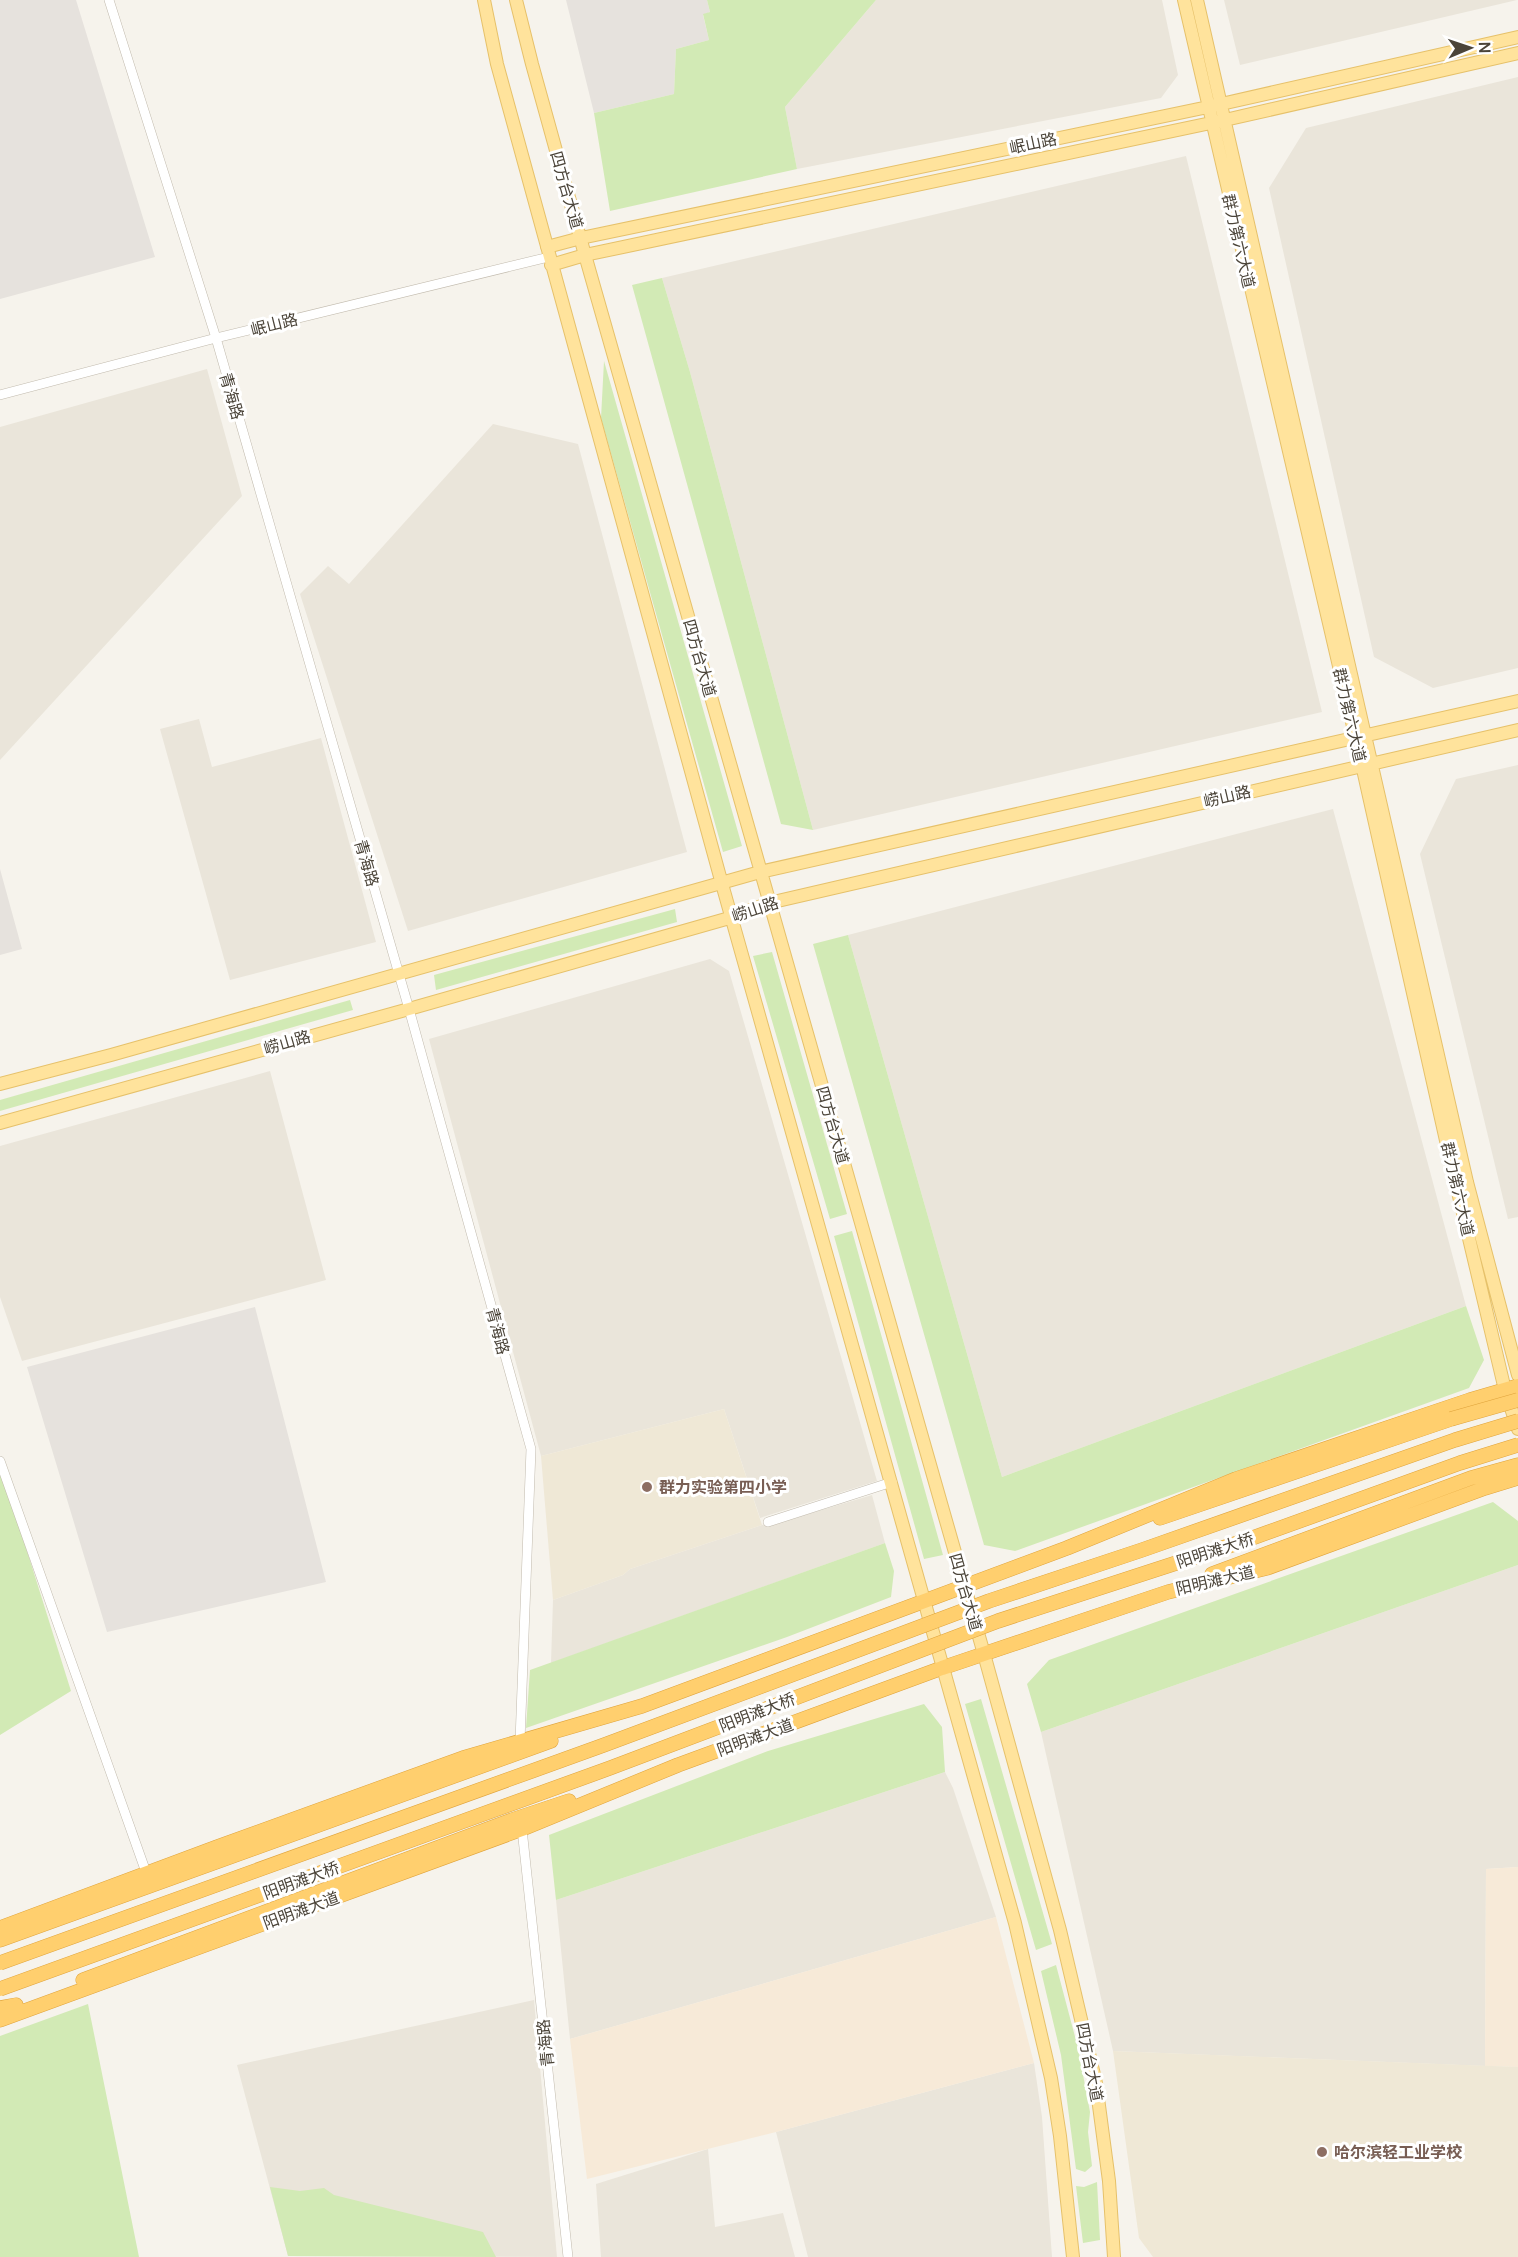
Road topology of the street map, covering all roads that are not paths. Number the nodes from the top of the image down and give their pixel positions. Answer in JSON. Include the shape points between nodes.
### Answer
{"nodes":[{"id":1,"x":109,"y":0,"type":"edge"},
{"id":2,"x":484,"y":0,"type":"edge"},
{"id":3,"x":516,"y":0,"type":"edge"},
{"id":4,"x":1184,"y":0,"type":"edge"},
{"id":5,"x":1197,"y":0,"type":"edge"},
{"id":6,"x":1518,"y":37,"type":"edge"},
{"id":7,"x":1518,"y":53,"type":"edge"},
{"id":8,"x":1221,"y":104,"type":"junction"},
{"id":9,"x":1208,"y":107,"type":"junction"},
{"id":10,"x":1225,"y":120,"type":"junction"},
{"id":11,"x":1212,"y":122,"type":"junction"},
{"id":12,"x":581,"y":238,"type":"junction"},
{"id":13,"x":585,"y":255,"type":"junction"},
{"id":14,"x":549,"y":256,"type":"junction"},
{"id":15,"x":216,"y":338,"type":"junction"},
{"id":16,"x":0,"y":395,"type":"edge"},
{"id":17,"x":1518,"y":701,"type":"edge"},
{"id":18,"x":1518,"y":730,"type":"edge"},
{"id":19,"x":1361,"y":737,"type":"junction"},
{"id":20,"x":1367,"y":764,"type":"junction"},
{"id":21,"x":760,"y":872,"type":"junction"},
{"id":22,"x":722,"y":884,"type":"junction"},
{"id":23,"x":769,"y":903,"type":"junction"},
{"id":24,"x":733,"y":917,"type":"junction"},
{"id":25,"x":399,"y":974,"type":"junction"},
{"id":26,"x":409,"y":1009,"type":"junction"},
{"id":27,"x":0,"y":1084,"type":"edge"},
{"id":28,"x":0,"y":1123,"type":"edge"},
{"id":29,"x":1518,"y":1376,"type":"edge"},
{"id":30,"x":1512,"y":1388,"type":"edge"},
{"id":31,"x":1518,"y":1400,"type":"edge"},
{"id":32,"x":1518,"y":1421,"type":"edge"},
{"id":33,"x":1518,"y":1428,"type":"edge"},
{"id":34,"x":1518,"y":1445,"type":"edge"},
{"id":35,"x":0,"y":1461,"type":"edge"},
{"id":36,"x":1518,"y":1465,"type":"edge"},
{"id":37,"x":1518,"y":1478,"type":"edge"},
{"id":38,"x":891,"y":1482,"type":"junction"},
{"id":39,"x":768,"y":1521,"type":"dead end"},
{"id":40,"x":1067,"y":1548,"type":"junction"},
{"id":41,"x":964,"y":1586,"type":"junction"},
{"id":42,"x":1167,"y":1592,"type":"junction"},
{"id":43,"x":924,"y":1600,"type":"junction"},
{"id":44,"x":984,"y":1654,"type":"junction"},
{"id":45,"x":942,"y":1668,"type":"junction"},
{"id":46,"x":642,"y":1706,"type":"junction"},
{"id":47,"x":520,"y":1741,"type":"junction"},
{"id":48,"x":668,"y":1769,"type":"junction"},
{"id":49,"x":522,"y":1829,"type":"junction"},
{"id":50,"x":147,"y":1875,"type":"junction"},
{"id":51,"x":0,"y":1928,"type":"edge"},
{"id":52,"x":0,"y":1940,"type":"edge"},
{"id":53,"x":0,"y":1963,"type":"edge"},
{"id":54,"x":0,"y":1989,"type":"edge"},
{"id":55,"x":0,"y":2010,"type":"edge"},
{"id":56,"x":0,"y":2020,"type":"edge"},
{"id":57,"x":568,"y":2257,"type":"edge"},
{"id":58,"x":1073,"y":2257,"type":"edge"},
{"id":59,"x":1114,"y":2257,"type":"edge"}],
"edges":[{"from":1,"to":15,"type":"street","name":"青海路"},
{"from":2,"to":14,"type":"main road","name":"四方台大道","via":[[497,64]]},
{"from":3,"to":12,"type":"main road","name":"四方台大道"},
{"from":4,"to":9,"type":"main road","name":"群力第六大道"},
{"from":5,"to":8,"type":"main road","name":"群力第六大道"},
{"from":6,"to":8,"type":"main road","name":"岷山路"},
{"from":7,"to":10,"type":"main road","name":"岷山路"},
{"from":8,"to":9,"type":"main road","name":"岷山路"},
{"from":8,"to":10,"type":"main road","name":"群力第六大道"},
{"from":9,"to":11,"type":"main road","name":"群力第六大道"},
{"from":9,"to":12,"type":"main road","name":"岷山路"},
{"from":10,"to":11,"type":"main road","name":"岷山路"},
{"from":10,"to":19,"type":"main road","name":"群力第六大道"},
{"from":11,"to":13,"type":"main road","name":"岷山路"},
{"from":11,"to":19,"type":"main road","name":"群力第六大道"},
{"from":12,"to":13,"type":"main road","name":"四方台大道"},
{"from":12,"to":14,"type":"main road","name":"岷山路"},
{"from":13,"to":14,"type":"main road","name":"岷山路"},
{"from":13,"to":21,"type":"main road","name":"四方台大道"},
{"from":14,"to":15,"type":"street","name":"岷山路"},
{"from":14,"to":22,"type":"main road","name":"四方台大道"},
{"from":15,"to":16,"type":"street","name":"岷山路"},
{"from":15,"to":25,"type":"street","name":"青海路"},
{"from":17,"to":19,"type":"main road","name":"崂山路"},
{"from":18,"to":20,"type":"main road","name":"崂山路"},
{"from":19,"to":20,"type":"main road","name":"群力第六大道"},
{"from":19,"to":21,"type":"main road","name":"崂山路"},
{"from":20,"to":23,"type":"main road","name":"崂山路"},
{"from":20,"to":29,"type":"main road","name":"群力第六大道","via":[[1467,1182]]},
{"from":20,"to":30,"type":"main road","name":"群力第六大道","via":[[1447,1142]]},
{"from":21,"to":22,"type":"main road","name":"崂山路"},
{"from":21,"to":23,"type":"main road","name":"四方台大道"},
{"from":22,"to":24,"type":"main road","name":"四方台大道"},
{"from":22,"to":25,"type":"main road","name":"崂山路"},
{"from":23,"to":24,"type":"main road","name":"崂山路"},
{"from":23,"to":41,"type":"main road","name":"四方台大道"},
{"from":24,"to":26,"type":"main road","name":"崂山路"},
{"from":24,"to":38,"type":"main road","name":"四方台大道"},
{"from":25,"to":26,"type":"street","name":"青海路"},
{"from":25,"to":27,"type":"main road","name":"崂山路"},
{"from":26,"to":28,"type":"main road","name":"崂山路"},
{"from":26,"to":47,"type":"street","name":"青海路","via":[[531,1449]]},
{"from":30,"to":33,"type":"main road","name":"群力第六大道"},
{"from":30,"to":40,"type":"highway","via":[[1236,1479]]},
{"from":31,"to":40,"type":"highway","bridge":true},
{"from":32,"to":53,"type":"highway","name":"阳明滩大桥","bridge":true,"via":[[989,1601]]},
{"from":34,"to":54,"type":"highway","name":"阳明滩大桥","bridge":true,"via":[[1244,1541],[998,1621],[610,1768]]},
{"from":35,"to":50,"type":"street"},
{"from":36,"to":42,"type":"highway","via":[[1471,1478]]},
{"from":37,"to":42,"type":"highway","name":"阳明滩大道","via":[[1267,1568]]},
{"from":38,"to":39,"type":"street"},
{"from":38,"to":43,"type":"main road","name":"四方台大道"},
{"from":40,"to":41,"type":"highway"},
{"from":41,"to":43,"type":"highway"},
{"from":41,"to":44,"type":"main road","name":"四方台大道"},
{"from":42,"to":44,"type":"highway","name":"阳明滩大道"},
{"from":43,"to":45,"type":"main road","name":"四方台大道"},
{"from":43,"to":46,"type":"highway"},
{"from":44,"to":45,"type":"highway","name":"阳明滩大道"},
{"from":44,"to":59,"type":"main road","name":"四方台大道","via":[[1094,2073],[1109,2181]]},
{"from":45,"to":48,"type":"highway","name":"阳明滩大道"},
{"from":45,"to":58,"type":"main road","name":"四方台大道","via":[[1035,2006],[1060,2136]]},
{"from":46,"to":47,"type":"highway"},
{"from":46,"to":52,"type":"highway"},
{"from":47,"to":50,"type":"highway","via":[[418,1774]]},
{"from":48,"to":49,"type":"highway","name":"阳明滩大道"},
{"from":48,"to":55,"type":"highway","via":[[512,1820]]},
{"from":49,"to":56,"type":"highway","name":"阳明滩大道"},
{"from":49,"to":57,"type":"street","name":"青海路"},
{"from":50,"to":51,"type":"highway"}]}
